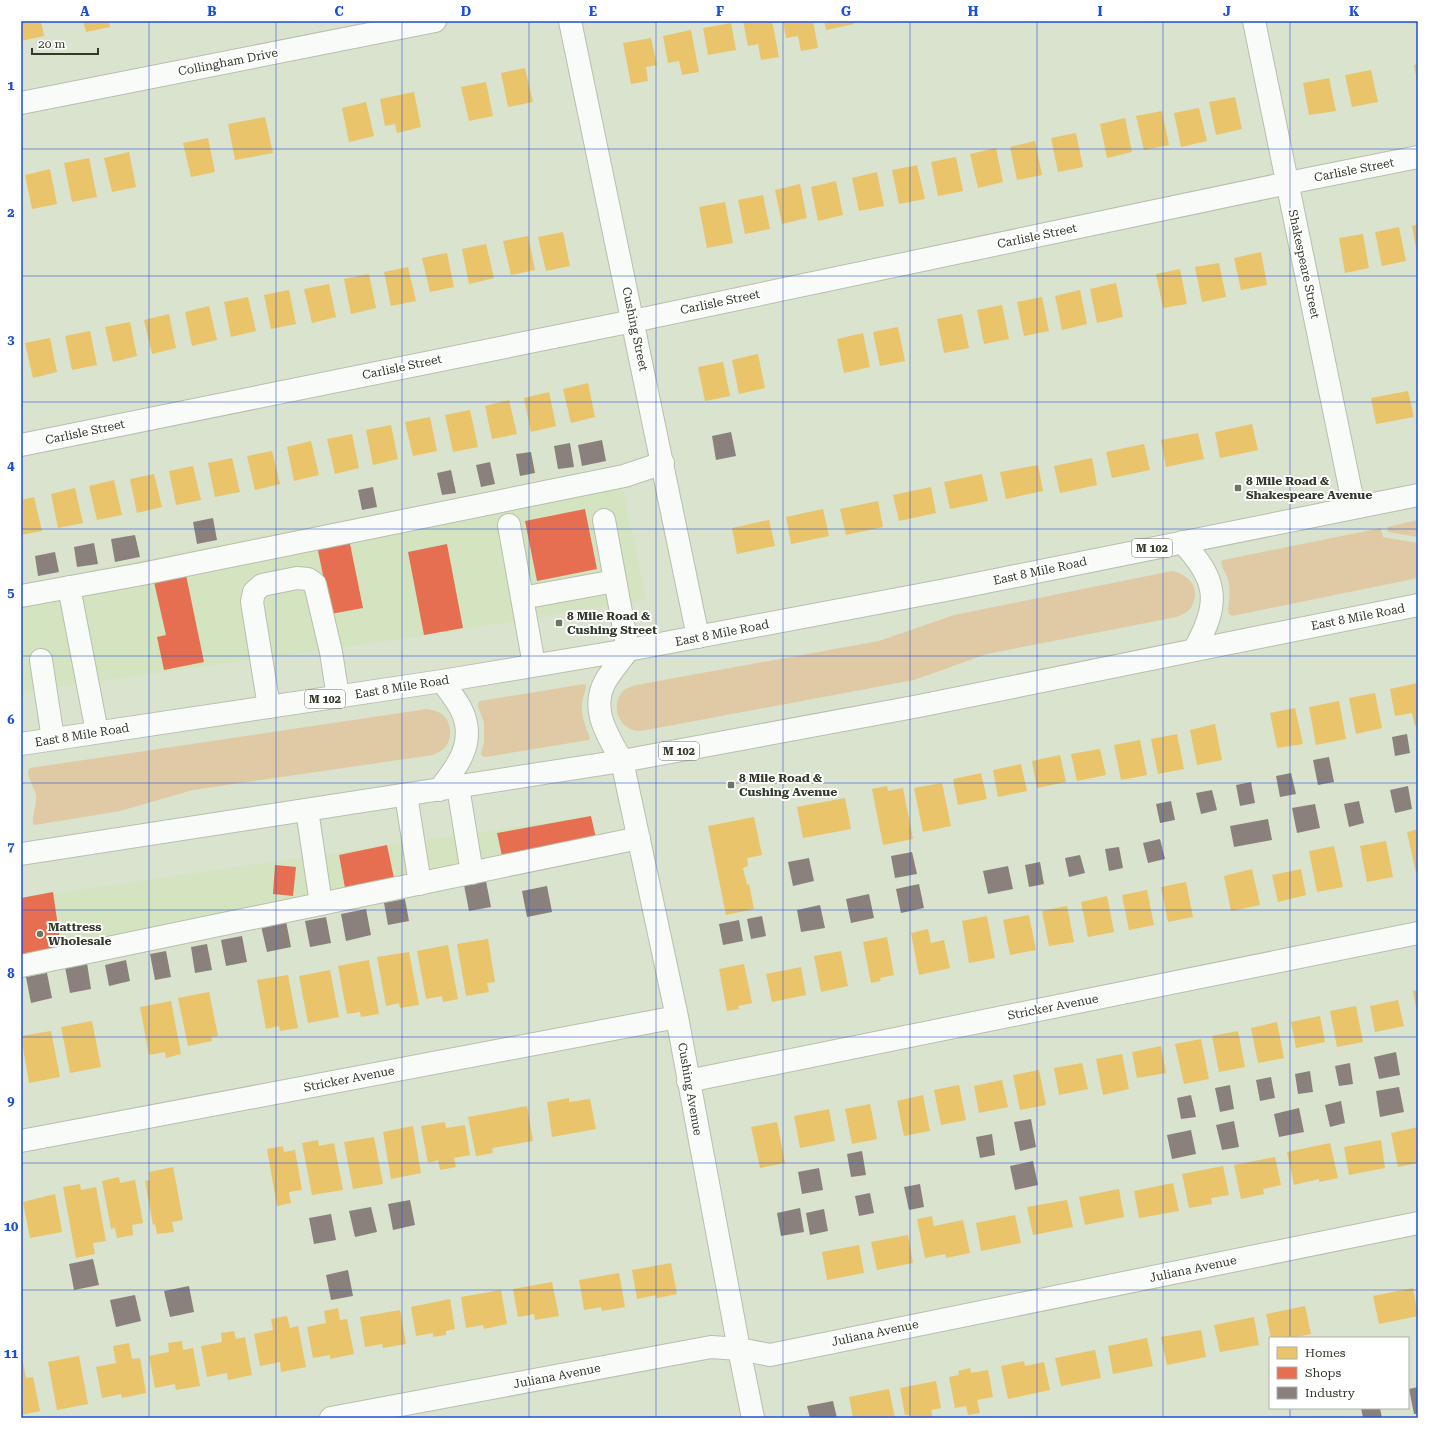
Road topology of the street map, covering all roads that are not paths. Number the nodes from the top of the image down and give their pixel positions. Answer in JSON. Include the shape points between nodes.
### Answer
{"nodes":[{"id":1,"x":435,"y":21,"type":"edge"},
{"id":2,"x":570,"y":21,"type":"edge"},
{"id":3,"x":1254,"y":21,"type":"edge"},
{"id":4,"x":21,"y":103,"type":"edge"},
{"id":5,"x":1418,"y":157,"type":"edge"},
{"id":6,"x":1288,"y":183,"type":"junction"},
{"id":7,"x":633,"y":321,"type":"junction"},
{"id":8,"x":21,"y":445,"type":"edge"},
{"id":9,"x":663,"y":463,"type":"junction"},
{"id":10,"x":1418,"y":494,"type":"edge"},
{"id":11,"x":1354,"y":508,"type":"junction"},
{"id":12,"x":604,"y":520,"type":"dead end"},
{"id":13,"x":509,"y":525,"type":"dead end"},
{"id":14,"x":1182,"y":542,"type":"junction"},
{"id":15,"x":615,"y":581,"type":"junction"},
{"id":16,"x":68,"y":587,"type":"junction"},
{"id":17,"x":21,"y":596,"type":"edge"},
{"id":18,"x":522,"y":598,"type":"junction"},
{"id":19,"x":1418,"y":604,"type":"edge"},
{"id":20,"x":698,"y":637,"type":"junction"},
{"id":21,"x":628,"y":650,"type":"junction"},
{"id":22,"x":1194,"y":650,"type":"junction"},
{"id":23,"x":41,"y":660,"type":"dead end"},
{"id":24,"x":534,"y":665,"type":"junction"},
{"id":25,"x":442,"y":681,"type":"junction"},
{"id":26,"x":338,"y":697,"type":"junction"},
{"id":27,"x":269,"y":707,"type":"junction"},
{"id":28,"x":97,"y":732,"type":"junction"},
{"id":29,"x":53,"y":739,"type":"junction"},
{"id":30,"x":21,"y":744,"type":"edge"},
{"id":31,"x":622,"y":761,"type":"junction"},
{"id":32,"x":448,"y":789,"type":"junction"},
{"id":33,"x":406,"y":795,"type":"junction"},
{"id":34,"x":307,"y":810,"type":"junction"},
{"id":35,"x":639,"y":838,"type":"junction"},
{"id":36,"x":21,"y":854,"type":"edge"},
{"id":37,"x":472,"y":873,"type":"junction"},
{"id":38,"x":420,"y":884,"type":"junction"},
{"id":39,"x":321,"y":904,"type":"junction"},
{"id":40,"x":1418,"y":933,"type":"edge"},
{"id":41,"x":21,"y":966,"type":"edge"},
{"id":42,"x":677,"y":1017,"type":"junction"},
{"id":43,"x":688,"y":1081,"type":"junction"},
{"id":44,"x":21,"y":1141,"type":"edge"},
{"id":45,"x":1418,"y":1222,"type":"edge"},
{"id":46,"x":739,"y":1349,"type":"junction"},
{"id":47,"x":330,"y":1418,"type":"edge"},
{"id":48,"x":753,"y":1418,"type":"edge"}],
"edges":[{"from":1,"to":4,"type":"main road","name":"Collingham Drive"},
{"from":2,"to":7,"type":"main road","name":"Cushing Street"},
{"from":3,"to":6,"type":"main road","name":"Shakespeare Street"},
{"from":5,"to":6,"type":"main road","name":"Carlisle Street"},
{"from":6,"to":7,"type":"main road","name":"Carlisle Street"},
{"from":6,"to":11,"type":"main road","name":"Shakespeare Street"},
{"from":7,"to":8,"type":"main road","name":"Carlisle Street"},
{"from":7,"to":9,"type":"main road","name":"Cushing Street"},
{"from":9,"to":16,"type":"main road","via":[[624,476]]},
{"from":9,"to":20,"type":"main road","name":"Cushing Street"},
{"from":10,"to":11,"type":"main road","name":"East 8 Mile Road","number":"M 102"},
{"from":11,"to":14,"type":"main road","name":"East 8 Mile Road","number":"M 102"},
{"from":12,"to":15,"type":"main road"},
{"from":13,"to":18,"type":"main road"},
{"from":14,"to":20,"type":"main road","name":"East 8 Mile Road","number":"M 102"},
{"from":14,"to":22,"type":"main road","via":[[1203,568],[1211,591],[1210,618]]},
{"from":15,"to":18,"type":"main road"},
{"from":15,"to":21,"type":"main road"},
{"from":16,"to":17,"type":"main road"},
{"from":16,"to":28,"type":"main road"},
{"from":18,"to":24,"type":"main road"},
{"from":19,"to":22,"type":"main road","name":"East 8 Mile Road","number":"M 102"},
{"from":20,"to":21,"type":"main road","name":"East 8 Mile Road","number":"M 102"},
{"from":21,"to":24,"type":"main road","name":"East 8 Mile Road","number":"M 102"},
{"from":21,"to":31,"type":"main road","name":"Cushing Avenue","via":[[606,681],[599,706],[603,728]]},
{"from":22,"to":31,"type":"main road","name":"East 8 Mile Road","number":"M 102","via":[[911,707]]},
{"from":23,"to":29,"type":"main road"},
{"from":24,"to":25,"type":"main road","name":"East 8 Mile Road","number":"M 102"},
{"from":25,"to":26,"type":"main road","name":"East 8 Mile Road","number":"M 102"},
{"from":25,"to":32,"type":"main road","via":[[461,710],[467,729],[463,753]]},
{"from":26,"to":27,"type":"main road","name":"East 8 Mile Road","number":"M 102"},
{"from":26,"to":27,"type":"main road","via":[[331,652],[315,584],[297,578],[262,585],[254,592],[252,602]]},
{"from":27,"to":28,"type":"main road","name":"East 8 Mile Road","number":"M 102"},
{"from":28,"to":29,"type":"main road","name":"East 8 Mile Road","number":"M 102"},
{"from":29,"to":30,"type":"main road","name":"East 8 Mile Road","number":"M 102"},
{"from":31,"to":32,"type":"main road","name":"East 8 Mile Road","number":"M 102"},
{"from":31,"to":35,"type":"main road","name":"Cushing Avenue"},
{"from":32,"to":33,"type":"main road","name":"East 8 Mile Road","number":"M 102"},
{"from":32,"to":37,"type":"main road"},
{"from":33,"to":34,"type":"main road","name":"East 8 Mile Road","number":"M 102"},
{"from":33,"to":38,"type":"main road"},
{"from":34,"to":36,"type":"main road","name":"East 8 Mile Road","number":"M 102"},
{"from":34,"to":39,"type":"main road"},
{"from":35,"to":37,"type":"main road"},
{"from":35,"to":42,"type":"main road","name":"Cushing Avenue"},
{"from":37,"to":38,"type":"main road"},
{"from":38,"to":39,"type":"main road"},
{"from":39,"to":41,"type":"main road"},
{"from":40,"to":43,"type":"main road","name":"Stricker Avenue"},
{"from":42,"to":43,"type":"main road","name":"Cushing Avenue"},
{"from":42,"to":44,"type":"main road","name":"Stricker Avenue"},
{"from":43,"to":46,"type":"main road","name":"Cushing Avenue"},
{"from":45,"to":46,"type":"main road","name":"Juliana Avenue","via":[[770,1355]]},
{"from":46,"to":47,"type":"main road","name":"Juliana Avenue","via":[[711,1347]]},
{"from":46,"to":48,"type":"main road","name":"Cushing Avenue"}]}
